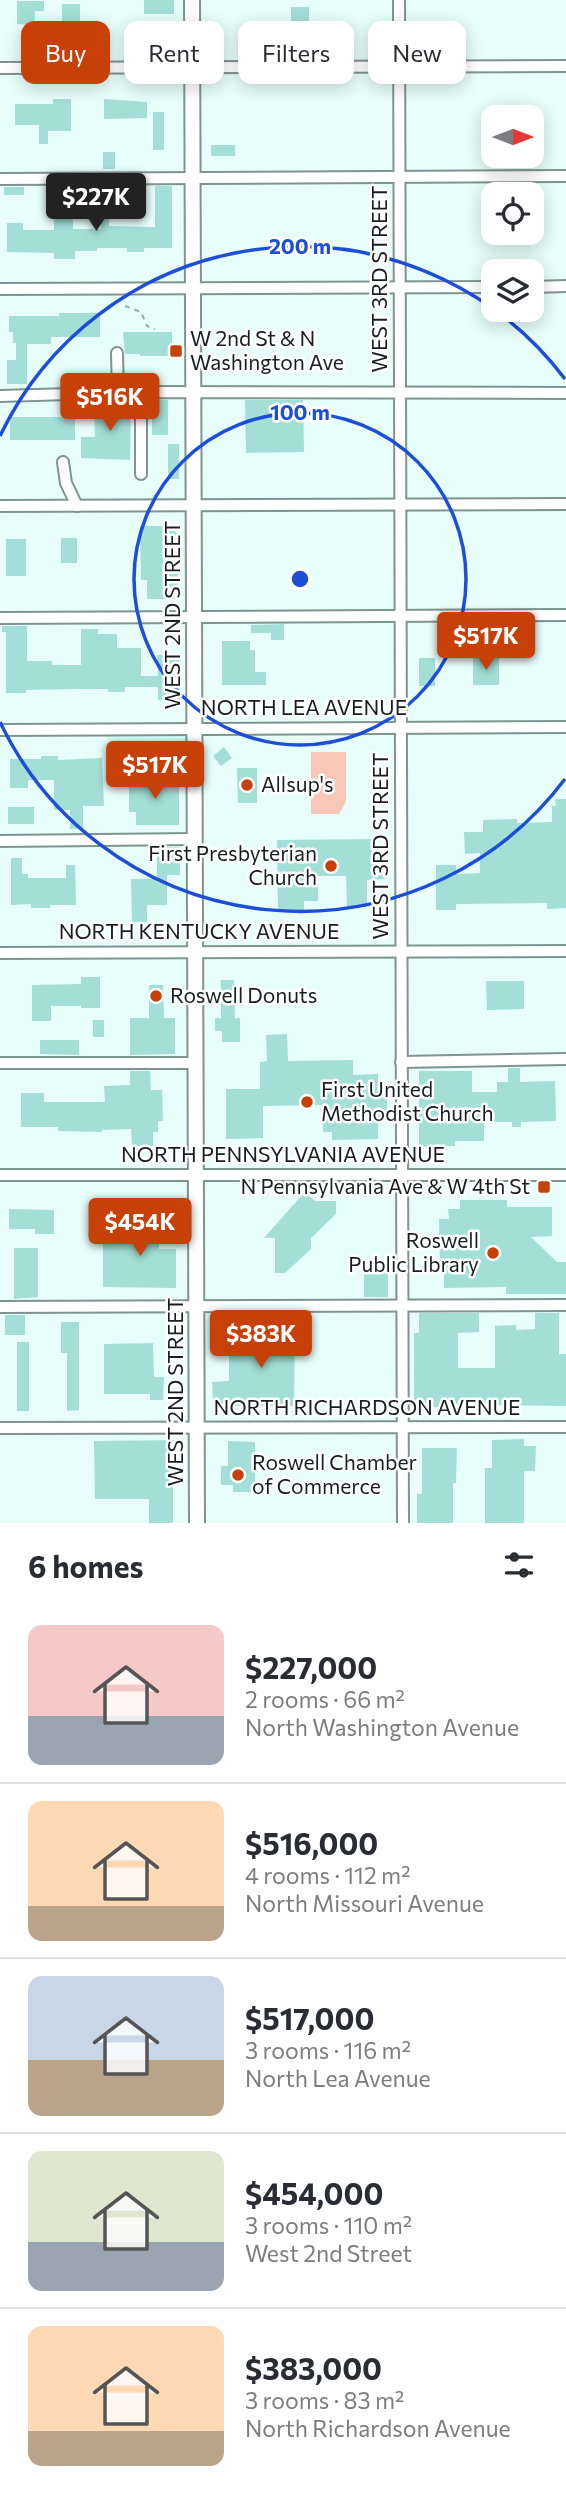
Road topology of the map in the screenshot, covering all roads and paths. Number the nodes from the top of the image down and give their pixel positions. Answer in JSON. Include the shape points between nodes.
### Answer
{"nodes":[{"id":1,"x":192,"y":0,"type":"edge"},
{"id":2,"x":400,"y":0,"type":"edge"},
{"id":3,"x":192,"y":21,"type":"edge"},
{"id":4,"x":400,"y":21,"type":"edge"},
{"id":5,"x":566,"y":66,"type":"edge"},
{"id":6,"x":368,"y":67,"type":"edge"},
{"id":7,"x":466,"y":67,"type":"edge"},
{"id":8,"x":0,"y":68,"type":"edge"},
{"id":9,"x":124,"y":68,"type":"edge"},
{"id":10,"x":224,"y":68,"type":"edge"},
{"id":11,"x":192,"y":84,"type":"edge"},
{"id":12,"x":400,"y":84,"type":"edge"},
{"id":13,"x":566,"y":176,"type":"edge"},
{"id":14,"x":400,"y":177,"type":"junction"},
{"id":15,"x":0,"y":179,"type":"edge"},
{"id":16,"x":192,"y":179,"type":"junction"},
{"id":17,"x":566,"y":286,"type":"edge"},
{"id":18,"x":399,"y":287,"type":"junction"},
{"id":19,"x":481,"y":287,"type":"edge"},
{"id":20,"x":544,"y":287,"type":"edge"},
{"id":21,"x":0,"y":289,"type":"edge"},
{"id":22,"x":192,"y":289,"type":"junction"},
{"id":23,"x":125,"y":306,"type":"dead end"},
{"id":24,"x":155,"y":329,"type":"dead end"},
{"id":25,"x":117,"y":353,"type":"dead end"},
{"id":26,"x":141,"y":392,"type":"junction"},
{"id":27,"x":193,"y":392,"type":"junction"},
{"id":28,"x":118,"y":393,"type":"junction"},
{"id":29,"x":400,"y":393,"type":"junction"},
{"id":30,"x":566,"y":393,"type":"edge"},
{"id":31,"x":0,"y":396,"type":"edge"},
{"id":32,"x":63,"y":462,"type":"dead end"},
{"id":33,"x":141,"y":474,"type":"dead end"},
{"id":34,"x":566,"y":504,"type":"edge"},
{"id":35,"x":400,"y":505,"type":"junction"},
{"id":36,"x":0,"y":506,"type":"edge"},
{"id":37,"x":77,"y":506,"type":"junction"},
{"id":38,"x":194,"y":506,"type":"junction"},
{"id":39,"x":566,"y":615,"type":"edge"},
{"id":40,"x":400,"y":616,"type":"junction"},
{"id":41,"x":195,"y":617,"type":"junction"},
{"id":42,"x":0,"y":618,"type":"edge"},
{"id":43,"x":400,"y":727,"type":"junction"},
{"id":44,"x":566,"y":727,"type":"edge"},
{"id":45,"x":195,"y":728,"type":"junction"},
{"id":46,"x":0,"y":730,"type":"edge"},
{"id":47,"x":195,"y":839,"type":"junction"},
{"id":48,"x":0,"y":841,"type":"edge"},
{"id":49,"x":196,"y":951,"type":"junction"},
{"id":50,"x":400,"y":951,"type":"junction"},
{"id":51,"x":566,"y":951,"type":"edge"},
{"id":52,"x":0,"y":953,"type":"edge"},
{"id":53,"x":566,"y":1059,"type":"edge"},
{"id":54,"x":401,"y":1062,"type":"junction"},
{"id":55,"x":0,"y":1063,"type":"edge"},
{"id":56,"x":196,"y":1063,"type":"junction"},
{"id":57,"x":196,"y":1174,"type":"junction"},
{"id":58,"x":0,"y":1175,"type":"edge"},
{"id":59,"x":401,"y":1175,"type":"junction"},
{"id":60,"x":566,"y":1175,"type":"edge"},
{"id":61,"x":197,"y":1305,"type":"junction"},
{"id":62,"x":402,"y":1305,"type":"junction"},
{"id":63,"x":566,"y":1305,"type":"edge"},
{"id":64,"x":0,"y":1307,"type":"edge"},
{"id":65,"x":402,"y":1427,"type":"junction"},
{"id":66,"x":566,"y":1427,"type":"edge"},
{"id":67,"x":0,"y":1428,"type":"edge"},
{"id":68,"x":197,"y":1428,"type":"junction"},
{"id":69,"x":197,"y":1523,"type":"edge"},
{"id":70,"x":403,"y":1523,"type":"edge"}],
"edges":[{"from":1,"to":3,"type":"main road","name":"WEST 2ND STREET"},
{"from":2,"to":4,"type":"street","name":"WEST 3RD STREET"},
{"from":5,"to":7,"type":"street"},
{"from":6,"to":10,"type":"street"},
{"from":8,"to":9,"type":"street"},
{"from":11,"to":16,"type":"main road","name":"WEST 2ND STREET"},
{"from":12,"to":14,"type":"street","name":"WEST 3RD STREET"},
{"from":13,"to":14,"type":"street"},
{"from":14,"to":16,"type":"street"},
{"from":14,"to":18,"type":"street","name":"WEST 3RD STREET"},
{"from":15,"to":16,"type":"street"},
{"from":16,"to":22,"type":"main road","name":"WEST 2ND STREET"},
{"from":17,"to":20,"type":"street"},
{"from":18,"to":19,"type":"street"},
{"from":18,"to":22,"type":"street"},
{"from":18,"to":29,"type":"street","name":"WEST 3RD STREET"},
{"from":21,"to":22,"type":"street"},
{"from":22,"to":27,"type":"main road","name":"WEST 2ND STREET"},
{"from":23,"to":24,"type":"path","via":[[141,312]]},
{"from":25,"to":28,"type":"street"},
{"from":26,"to":27,"type":"street"},
{"from":26,"to":28,"type":"street"},
{"from":26,"to":33,"type":"street"},
{"from":27,"to":29,"type":"street"},
{"from":27,"to":38,"type":"main road","name":"WEST 2ND STREET"},
{"from":28,"to":31,"type":"street"},
{"from":29,"to":30,"type":"street"},
{"from":29,"to":35,"type":"street","name":"WEST 3RD STREET"},
{"from":32,"to":37,"type":"street","via":[[66,483]]},
{"from":34,"to":35,"type":"street"},
{"from":35,"to":38,"type":"street"},
{"from":35,"to":40,"type":"street","name":"WEST 3RD STREET"},
{"from":36,"to":37,"type":"street"},
{"from":37,"to":38,"type":"street"},
{"from":38,"to":41,"type":"main road","name":"WEST 2ND STREET"},
{"from":39,"to":40,"type":"street"},
{"from":40,"to":41,"type":"street"},
{"from":40,"to":43,"type":"street","name":"WEST 3RD STREET"},
{"from":41,"to":42,"type":"street"},
{"from":41,"to":45,"type":"main road","name":"WEST 2ND STREET"},
{"from":43,"to":44,"type":"street","name":"NORTH LEA AVENUE"},
{"from":43,"to":45,"type":"street","name":"NORTH LEA AVENUE"},
{"from":43,"to":50,"type":"street","name":"WEST 3RD STREET"},
{"from":45,"to":46,"type":"street","name":"NORTH LEA AVENUE"},
{"from":45,"to":47,"type":"main road","name":"WEST 2ND STREET"},
{"from":47,"to":48,"type":"street"},
{"from":47,"to":49,"type":"main road","name":"WEST 2ND STREET"},
{"from":49,"to":50,"type":"street","name":"NORTH KENTUCKY AVENUE"},
{"from":49,"to":52,"type":"street","name":"NORTH KENTUCKY AVENUE"},
{"from":49,"to":56,"type":"main road","name":"WEST 2ND STREET"},
{"from":50,"to":51,"type":"street","name":"NORTH KENTUCKY AVENUE"},
{"from":50,"to":54,"type":"street","name":"WEST 3RD STREET"},
{"from":53,"to":54,"type":"street"},
{"from":54,"to":59,"type":"street","name":"WEST 3RD STREET"},
{"from":55,"to":56,"type":"street"},
{"from":56,"to":57,"type":"main road","name":"WEST 2ND STREET"},
{"from":57,"to":58,"type":"street","name":"NORTH PENNSYLVANIA AVENUE"},
{"from":57,"to":59,"type":"street","name":"NORTH PENNSYLVANIA AVENUE"},
{"from":57,"to":61,"type":"main road","name":"WEST 2ND STREET"},
{"from":59,"to":60,"type":"street","name":"NORTH PENNSYLVANIA AVENUE"},
{"from":59,"to":62,"type":"street","name":"WEST 3RD STREET"},
{"from":61,"to":62,"type":"street"},
{"from":61,"to":64,"type":"street"},
{"from":61,"to":68,"type":"main road","name":"WEST 2ND STREET"},
{"from":62,"to":63,"type":"street"},
{"from":62,"to":65,"type":"street","name":"WEST 3RD STREET"},
{"from":65,"to":66,"type":"street","name":"NORTH RICHARDSON AVENUE"},
{"from":65,"to":68,"type":"street","name":"NORTH RICHARDSON AVENUE"},
{"from":65,"to":70,"type":"street","name":"WEST 3RD STREET"},
{"from":67,"to":68,"type":"street","name":"NORTH RICHARDSON AVENUE"},
{"from":68,"to":69,"type":"main road","name":"WEST 2ND STREET"}]}
